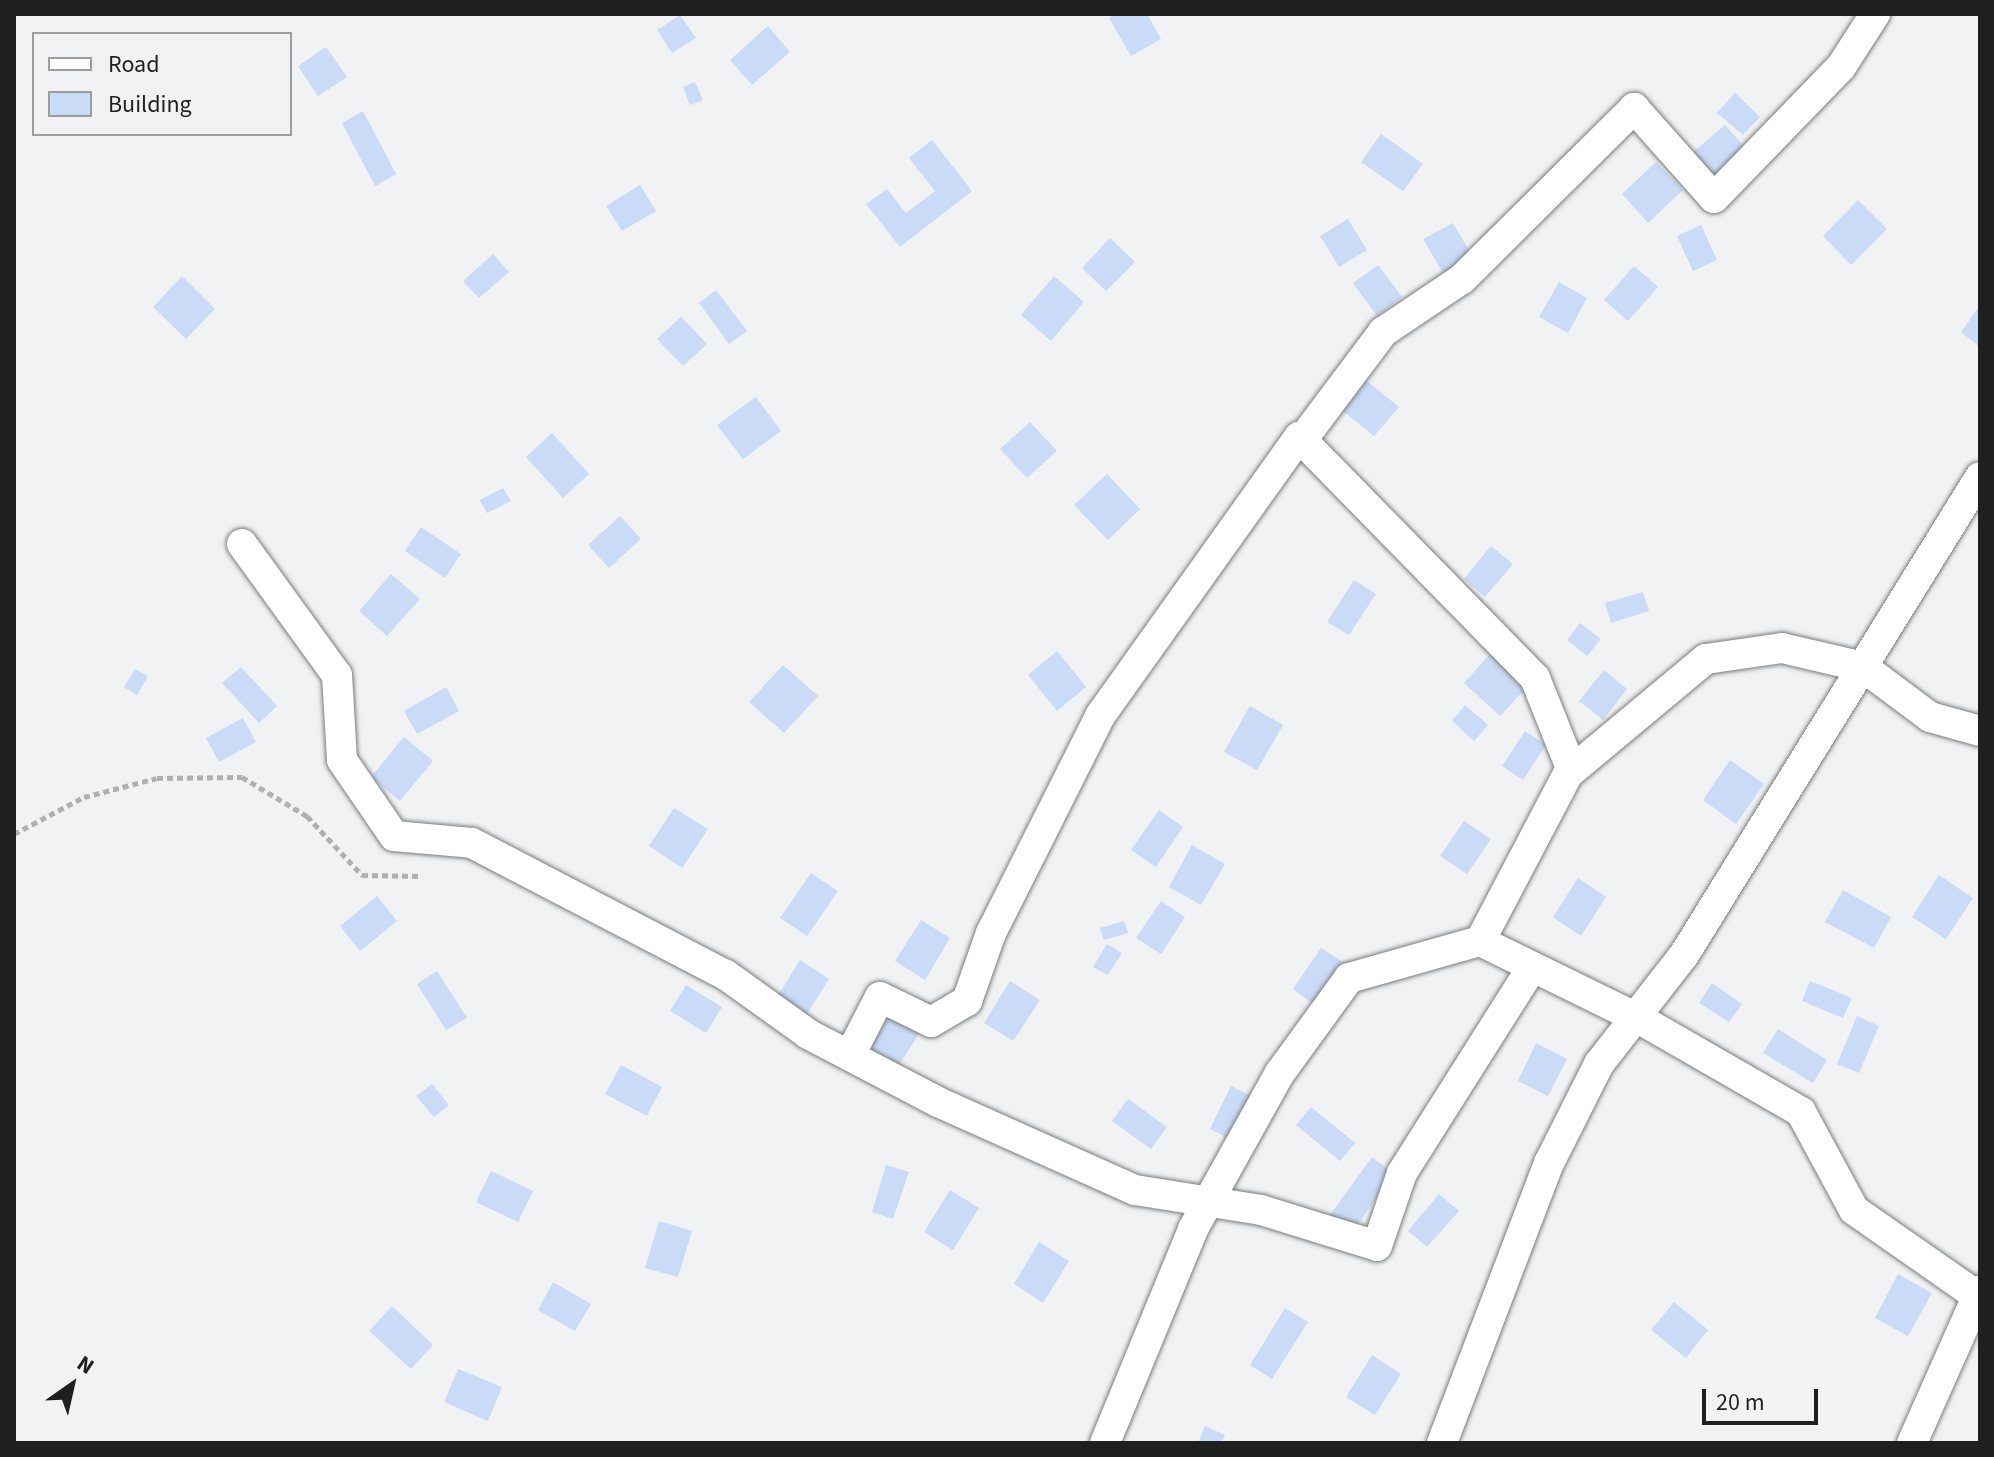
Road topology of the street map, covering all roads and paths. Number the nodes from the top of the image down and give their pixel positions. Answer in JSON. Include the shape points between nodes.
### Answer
{"nodes":[{"id":1,"x":1875,"y":14,"type":"edge"},
{"id":2,"x":1302,"y":440,"type":"junction"},
{"id":3,"x":1980,"y":477,"type":"edge"},
{"id":4,"x":242,"y":544,"type":"dead end"},
{"id":5,"x":1863,"y":667,"type":"junction"},
{"id":6,"x":1980,"y":731,"type":"edge"},
{"id":7,"x":1569,"y":773,"type":"junction"},
{"id":8,"x":14,"y":834,"type":"edge"},
{"id":9,"x":472,"y":843,"type":"junction"},
{"id":10,"x":1480,"y":941,"type":"junction"},
{"id":11,"x":1532,"y":967,"type":"junction"},
{"id":12,"x":1636,"y":1017,"type":"junction"},
{"id":13,"x":850,"y":1055,"type":"junction"},
{"id":14,"x":1209,"y":1201,"type":"junction"},
{"id":15,"x":1979,"y":1295,"type":"edge"},
{"id":16,"x":1105,"y":1443,"type":"edge"},
{"id":17,"x":1442,"y":1443,"type":"edge"},
{"id":18,"x":1912,"y":1443,"type":"edge"}],
"edges":[{"from":1,"to":2,"type":"street","via":[[1841,67],[1714,198],[1634,108],[1462,279],[1383,332]]},
{"from":2,"to":7,"type":"street","via":[[1535,678]]},
{"from":2,"to":13,"type":"street","via":[[1299,437],[1100,716],[991,933],[967,1001],[931,1022],[880,997]]},
{"from":3,"to":5,"type":"street"},
{"from":4,"to":9,"type":"street","via":[[337,675],[342,760],[394,836]]},
{"from":5,"to":6,"type":"street","via":[[1930,717]]},
{"from":5,"to":7,"type":"street","via":[[1782,648],[1706,659]]},
{"from":5,"to":12,"type":"street","via":[[1684,955]]},
{"from":7,"to":10,"type":"street"},
{"from":8,"to":9,"type":"path","via":[[84,797],[157,778],[242,777],[307,816],[362,875],[420,876]]},
{"from":9,"to":13,"type":"street","via":[[726,975],[808,1034]]},
{"from":10,"to":11,"type":"street"},
{"from":10,"to":14,"type":"street","via":[[1349,978],[1280,1073]]},
{"from":11,"to":12,"type":"street"},
{"from":11,"to":14,"type":"street","via":[[1402,1173],[1377,1246],[1261,1210]]},
{"from":12,"to":15,"type":"street","via":[[1801,1112],[1854,1210]]},
{"from":12,"to":17,"type":"street","via":[[1599,1064],[1549,1163]]},
{"from":13,"to":14,"type":"street","via":[[938,1102],[1135,1190]]},
{"from":14,"to":16,"type":"street"},
{"from":15,"to":18,"type":"street"}]}
